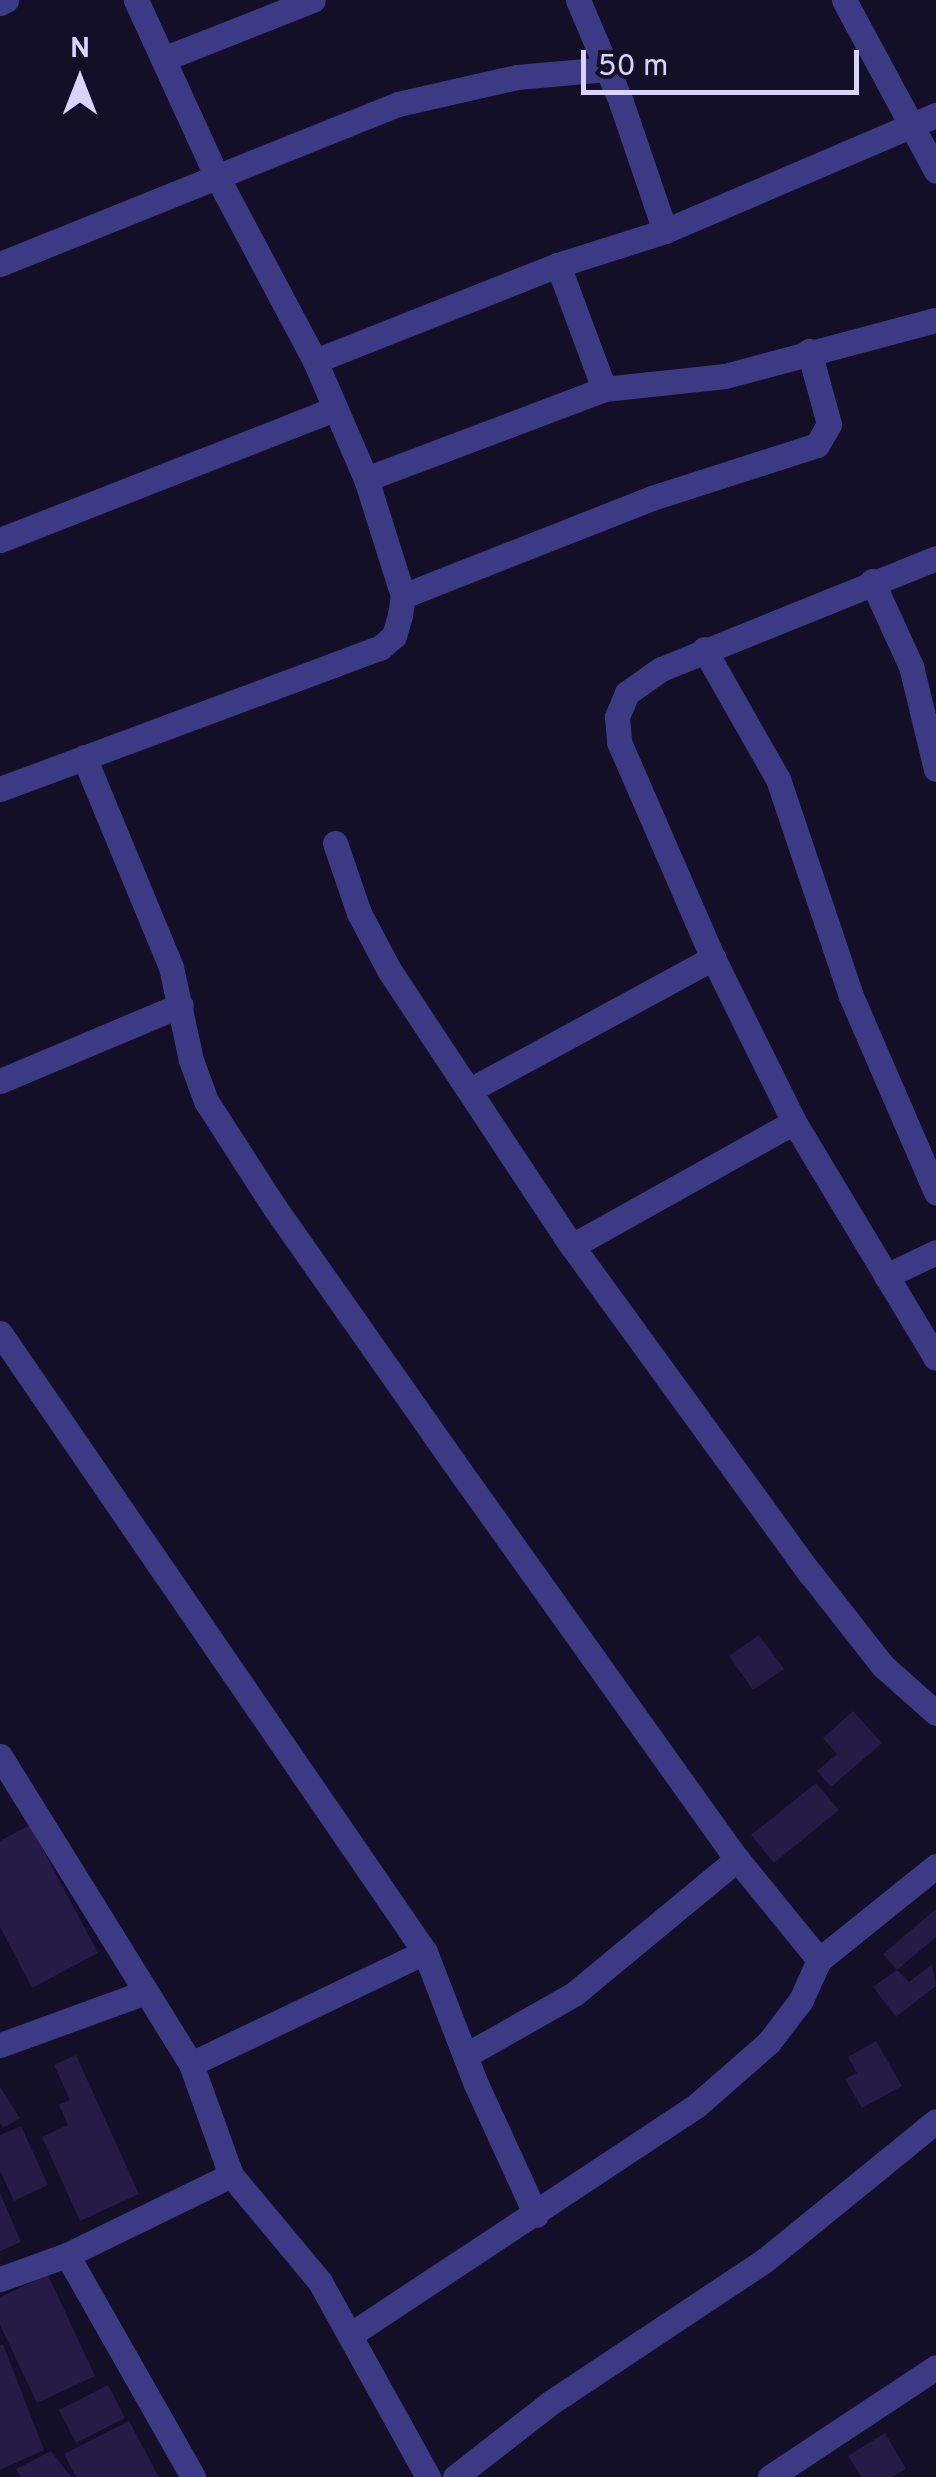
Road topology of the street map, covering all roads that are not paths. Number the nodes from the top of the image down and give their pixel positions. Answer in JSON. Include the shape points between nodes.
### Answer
{"nodes":[{"id":1,"x":136,"y":0,"type":"edge"},
{"id":2,"x":313,"y":0,"type":"edge"},
{"id":3,"x":578,"y":0,"type":"edge"},
{"id":4,"x":844,"y":0,"type":"edge"},
{"id":5,"x":163,"y":59,"type":"junction"},
{"id":6,"x":608,"y":69,"type":"junction"},
{"id":7,"x":924,"y":121,"type":"edge"},
{"id":8,"x":936,"y":171,"type":"edge"},
{"id":9,"x":216,"y":177,"type":"junction"},
{"id":10,"x":665,"y":232,"type":"junction"},
{"id":11,"x":0,"y":264,"type":"edge"},
{"id":12,"x":558,"y":265,"type":"junction"},
{"id":13,"x":936,"y":320,"type":"edge"},
{"id":14,"x":809,"y":351,"type":"junction"},
{"id":15,"x":315,"y":361,"type":"junction"},
{"id":16,"x":604,"y":390,"type":"junction"},
{"id":17,"x":335,"y":408,"type":"junction"},
{"id":18,"x":366,"y":479,"type":"junction"},
{"id":19,"x":0,"y":540,"type":"edge"},
{"id":20,"x":936,"y":558,"type":"edge"},
{"id":21,"x":872,"y":581,"type":"junction"},
{"id":22,"x":403,"y":596,"type":"junction"},
{"id":23,"x":704,"y":649,"type":"junction"},
{"id":24,"x":84,"y":757,"type":"junction"},
{"id":25,"x":936,"y":769,"type":"edge"},
{"id":26,"x":0,"y":789,"type":"edge"},
{"id":27,"x":334,"y":842,"type":"dead end"},
{"id":28,"x":713,"y":958,"type":"junction"},
{"id":29,"x":181,"y":1006,"type":"junction"},
{"id":30,"x":0,"y":1081,"type":"edge"},
{"id":31,"x":470,"y":1090,"type":"junction"},
{"id":32,"x":794,"y":1122,"type":"junction"},
{"id":33,"x":936,"y":1192,"type":"edge"},
{"id":34,"x":572,"y":1246,"type":"junction"},
{"id":35,"x":936,"y":1252,"type":"edge"},
{"id":36,"x":886,"y":1276,"type":"junction"},
{"id":37,"x":0,"y":1333,"type":"edge"},
{"id":38,"x":936,"y":1358,"type":"edge"},
{"id":39,"x":936,"y":1713,"type":"edge"},
{"id":40,"x":0,"y":1756,"type":"edge"},
{"id":41,"x":26,"y":1800,"type":"junction"},
{"id":42,"x":0,"y":1810,"type":"edge"},
{"id":43,"x":737,"y":1859,"type":"junction"},
{"id":44,"x":936,"y":1866,"type":"edge"},
{"id":45,"x":426,"y":1952,"type":"junction"},
{"id":46,"x":819,"y":1960,"type":"junction"},
{"id":47,"x":146,"y":1992,"type":"junction"},
{"id":48,"x":0,"y":2046,"type":"edge"},
{"id":49,"x":468,"y":2054,"type":"junction"},
{"id":50,"x":190,"y":2064,"type":"junction"},
{"id":51,"x":936,"y":2121,"type":"edge"},
{"id":52,"x":230,"y":2175,"type":"junction"},
{"id":53,"x":536,"y":2215,"type":"junction"},
{"id":54,"x":66,"y":2255,"type":"junction"},
{"id":55,"x":0,"y":2280,"type":"edge"},
{"id":56,"x":350,"y":2335,"type":"junction"},
{"id":57,"x":936,"y":2367,"type":"edge"},
{"id":58,"x":193,"y":2477,"type":"edge"},
{"id":59,"x":428,"y":2477,"type":"edge"},
{"id":60,"x":455,"y":2477,"type":"edge"},
{"id":61,"x":770,"y":2477,"type":"edge"}],
"edges":[{"from":1,"to":5,"type":"street"},
{"from":2,"to":5,"type":"street"},
{"from":3,"to":6,"type":"street"},
{"from":4,"to":7,"type":"street"},
{"from":5,"to":9,"type":"street"},
{"from":6,"to":9,"type":"street","via":[[435,93]]},
{"from":6,"to":10,"type":"street"},
{"from":7,"to":8,"type":"street"},
{"from":7,"to":10,"type":"street"},
{"from":9,"to":11,"type":"street"},
{"from":9,"to":15,"type":"street"},
{"from":10,"to":12,"type":"street"},
{"from":12,"to":15,"type":"street"},
{"from":12,"to":16,"type":"street"},
{"from":13,"to":14,"type":"street"},
{"from":14,"to":16,"type":"street","via":[[725,376]]},
{"from":14,"to":22,"type":"street","via":[[829,424],[817,445],[574,526]]},
{"from":15,"to":17,"type":"street"},
{"from":16,"to":18,"type":"street"},
{"from":17,"to":18,"type":"street"},
{"from":17,"to":19,"type":"street"},
{"from":18,"to":22,"type":"street"},
{"from":20,"to":21,"type":"street"},
{"from":21,"to":23,"type":"street"},
{"from":21,"to":25,"type":"street","via":[[911,666]]},
{"from":22,"to":24,"type":"street","via":[[394,636],[380,648]]},
{"from":23,"to":28,"type":"street","via":[[628,692],[617,716],[619,742]]},
{"from":23,"to":33,"type":"street","via":[[778,778],[851,996]]},
{"from":24,"to":26,"type":"street"},
{"from":24,"to":29,"type":"street"},
{"from":27,"to":31,"type":"street","via":[[359,913],[389,970]]},
{"from":28,"to":31,"type":"street"},
{"from":28,"to":32,"type":"street"},
{"from":29,"to":30,"type":"street"},
{"from":29,"to":43,"type":"street","via":[[206,1101],[275,1208]]},
{"from":31,"to":34,"type":"street"},
{"from":32,"to":34,"type":"street"},
{"from":32,"to":36,"type":"street"},
{"from":34,"to":39,"type":"street","via":[[810,1574],[883,1666]]},
{"from":35,"to":36,"type":"street"},
{"from":36,"to":38,"type":"street"},
{"from":37,"to":45,"type":"street"},
{"from":40,"to":41,"type":"street"},
{"from":41,"to":42,"type":"street"},
{"from":41,"to":47,"type":"street"},
{"from":43,"to":46,"type":"street"},
{"from":43,"to":49,"type":"street","via":[[574,1994]]},
{"from":44,"to":46,"type":"street"},
{"from":45,"to":49,"type":"street"},
{"from":45,"to":50,"type":"street"},
{"from":46,"to":53,"type":"street","via":[[769,2042],[696,2106]]},
{"from":47,"to":48,"type":"street"},
{"from":47,"to":50,"type":"street"},
{"from":49,"to":53,"type":"street"},
{"from":50,"to":52,"type":"street"},
{"from":51,"to":60,"type":"street","via":[[765,2260],[550,2403]]},
{"from":52,"to":54,"type":"street"},
{"from":52,"to":56,"type":"street","via":[[320,2282]]},
{"from":53,"to":56,"type":"street"},
{"from":54,"to":55,"type":"street"},
{"from":54,"to":58,"type":"street"},
{"from":56,"to":59,"type":"street"},
{"from":57,"to":61,"type":"street"}]}
